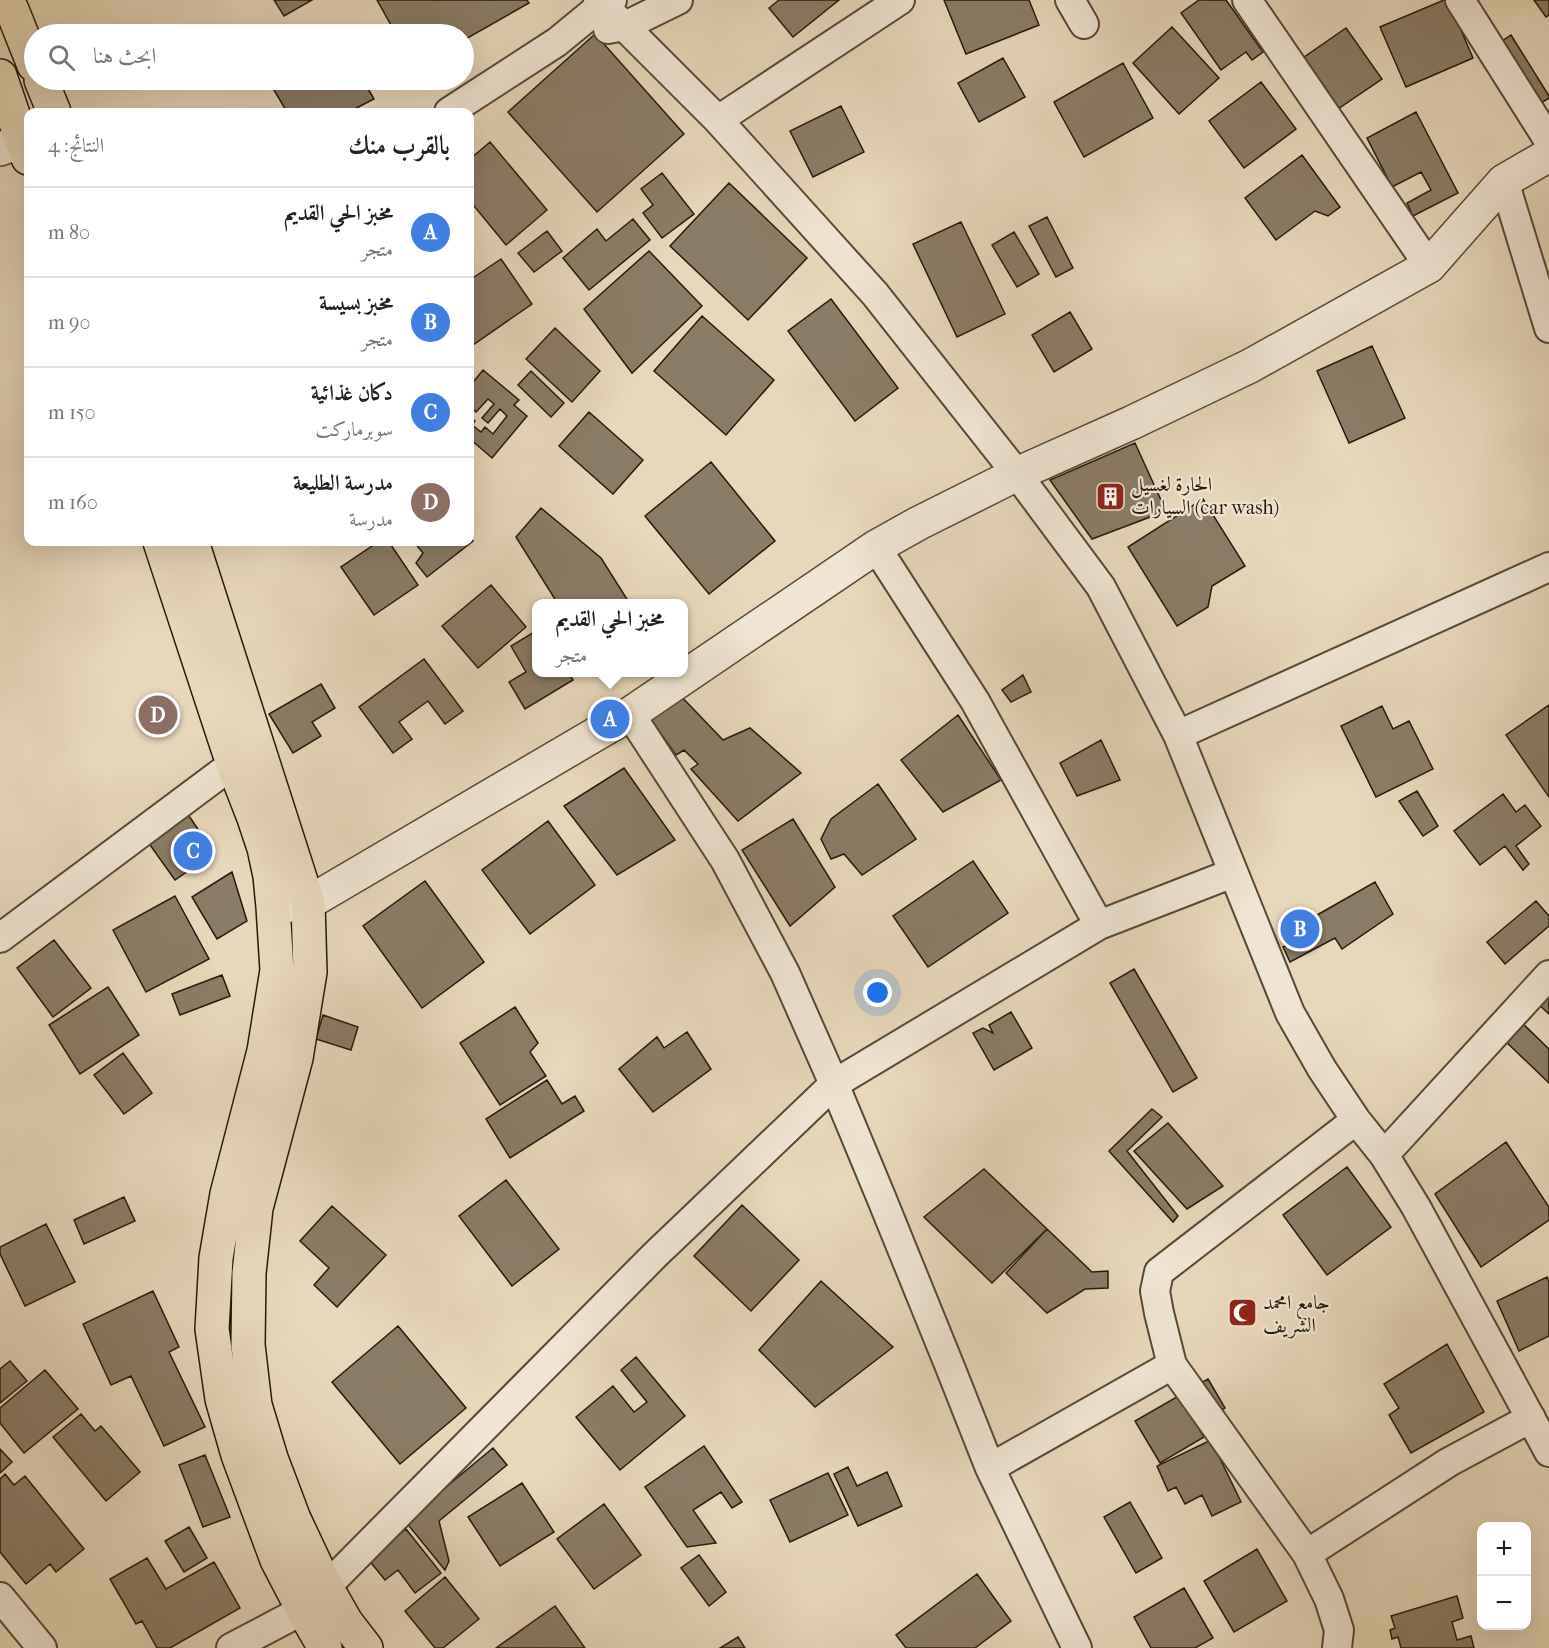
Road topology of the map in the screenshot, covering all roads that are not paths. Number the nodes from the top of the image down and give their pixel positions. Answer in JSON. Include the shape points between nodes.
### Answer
{"nodes":[{"id":1,"x":678,"y":0,"type":"edge"},
{"id":2,"x":900,"y":0,"type":"edge"},
{"id":3,"x":1246,"y":0,"type":"edge"},
{"id":4,"x":1460,"y":0,"type":"edge"},
{"id":5,"x":604,"y":2,"type":"edge"},
{"id":6,"x":10,"y":6,"type":"edge"},
{"id":7,"x":625,"y":26,"type":"junction"},
{"id":8,"x":24,"y":40,"type":"edge"},
{"id":9,"x":557,"y":42,"type":"junction"},
{"id":10,"x":0,"y":76,"type":"edge"},
{"id":11,"x":45,"y":90,"type":"edge"},
{"id":12,"x":52,"y":108,"type":"edge"},
{"id":13,"x":455,"y":108,"type":"edge"},
{"id":14,"x":718,"y":120,"type":"junction"},
{"id":15,"x":1549,"y":141,"type":"edge"},
{"id":16,"x":20,"y":147,"type":"edge"},
{"id":17,"x":1549,"y":155,"type":"edge"},
{"id":18,"x":1504,"y":181,"type":"junction"},
{"id":19,"x":1429,"y":266,"type":"junction"},
{"id":20,"x":1549,"y":328,"type":"edge"},
{"id":21,"x":1017,"y":474,"type":"junction"},
{"id":22,"x":161,"y":546,"type":"edge"},
{"id":23,"x":193,"y":546,"type":"edge"},
{"id":24,"x":876,"y":547,"type":"junction"},
{"id":25,"x":1549,"y":567,"type":"edge"},
{"id":26,"x":688,"y":675,"type":"edge"},
{"id":27,"x":685,"y":677,"type":"edge"},
{"id":28,"x":630,"y":714,"type":"junction"},
{"id":29,"x":1178,"y":735,"type":"junction"},
{"id":30,"x":233,"y":764,"type":"junction"},
{"id":31,"x":1233,"y":873,"type":"junction"},
{"id":32,"x":308,"y":903,"type":"junction"},
{"id":33,"x":273,"y":907,"type":"junction"},
{"id":34,"x":1099,"y":925,"type":"junction"},
{"id":35,"x":0,"y":938,"type":"edge"},
{"id":36,"x":1549,"y":975,"type":"edge"},
{"id":37,"x":834,"y":1084,"type":"junction"},
{"id":38,"x":1356,"y":1120,"type":"junction"},
{"id":39,"x":1384,"y":1155,"type":"junction"},
{"id":40,"x":1172,"y":1365,"type":"junction"},
{"id":41,"x":1531,"y":1418,"type":"junction"},
{"id":42,"x":1549,"y":1450,"type":"edge"},
{"id":43,"x":990,"y":1468,"type":"junction"},
{"id":44,"x":1307,"y":1554,"type":"junction"},
{"id":45,"x":326,"y":1587,"type":"junction"},
{"id":46,"x":0,"y":1597,"type":"edge"},
{"id":47,"x":303,"y":1610,"type":"junction"},
{"id":48,"x":42,"y":1648,"type":"edge"},
{"id":49,"x":231,"y":1648,"type":"edge"},
{"id":50,"x":325,"y":1648,"type":"edge"},
{"id":51,"x":366,"y":1648,"type":"edge"},
{"id":52,"x":1077,"y":1648,"type":"edge"},
{"id":53,"x":1337,"y":1648,"type":"edge"}],
"edges":[{"from":1,"to":7,"type":"street"},
{"from":2,"to":14,"type":"street"},
{"from":3,"to":19,"type":"street"},
{"from":4,"to":15,"type":"street"},
{"from":5,"to":7,"type":"street"},
{"from":5,"to":9,"type":"street"},
{"from":6,"to":8,"type":"main road"},
{"from":7,"to":9,"type":"street"},
{"from":7,"to":14,"type":"street"},
{"from":9,"to":13,"type":"street"},
{"from":10,"to":16,"type":"main road"},
{"from":11,"to":12,"type":"main road"},
{"from":14,"to":21,"type":"street","via":[[875,294]]},
{"from":17,"to":18,"type":"street"},
{"from":18,"to":19,"type":"street"},
{"from":18,"to":20,"type":"street"},
{"from":19,"to":21,"type":"street","via":[[1250,366]]},
{"from":21,"to":24,"type":"street"},
{"from":21,"to":29,"type":"street","via":[[1101,587]]},
{"from":22,"to":30,"type":"main road"},
{"from":23,"to":32,"type":"main road"},
{"from":24,"to":26,"type":"street"},
{"from":24,"to":34,"type":"street","via":[[975,701]]},
{"from":25,"to":29,"type":"street"},
{"from":27,"to":28,"type":"street"},
{"from":28,"to":32,"type":"street"},
{"from":28,"to":37,"type":"street","via":[[724,860],[785,973]]},
{"from":29,"to":31,"type":"street"},
{"from":30,"to":33,"type":"main road","via":[[264,848]]},
{"from":30,"to":35,"type":"street"},
{"from":31,"to":34,"type":"street"},
{"from":31,"to":38,"type":"street","via":[[1290,1013]]},
{"from":32,"to":33,"type":"street"},
{"from":32,"to":45,"type":"main road","via":[[309,972],[296,1058],[256,1208],[249,1273],[248,1345],[255,1405],[270,1458]]},
{"from":33,"to":47,"type":"main road","via":[[278,970],[264,1051],[227,1194],[216,1258],[212,1329],[222,1399],[238,1455],[277,1560]]},
{"from":34,"to":37,"type":"street"},
{"from":36,"to":39,"type":"street"},
{"from":37,"to":43,"type":"street"},
{"from":37,"to":45,"type":"street","via":[[655,1255]]},
{"from":38,"to":39,"type":"street"},
{"from":38,"to":40,"type":"street","via":[[1159,1272],[1155,1291]]},
{"from":39,"to":41,"type":"street"},
{"from":40,"to":43,"type":"street"},
{"from":40,"to":44,"type":"street"},
{"from":41,"to":42,"type":"street"},
{"from":41,"to":44,"type":"street","via":[[1449,1461]]},
{"from":43,"to":52,"type":"street"},
{"from":44,"to":53,"type":"street","via":[[1339,1630]]},
{"from":45,"to":51,"type":"main road"},
{"from":46,"to":48,"type":"street"},
{"from":47,"to":49,"type":"street"},
{"from":47,"to":50,"type":"main road"}]}
